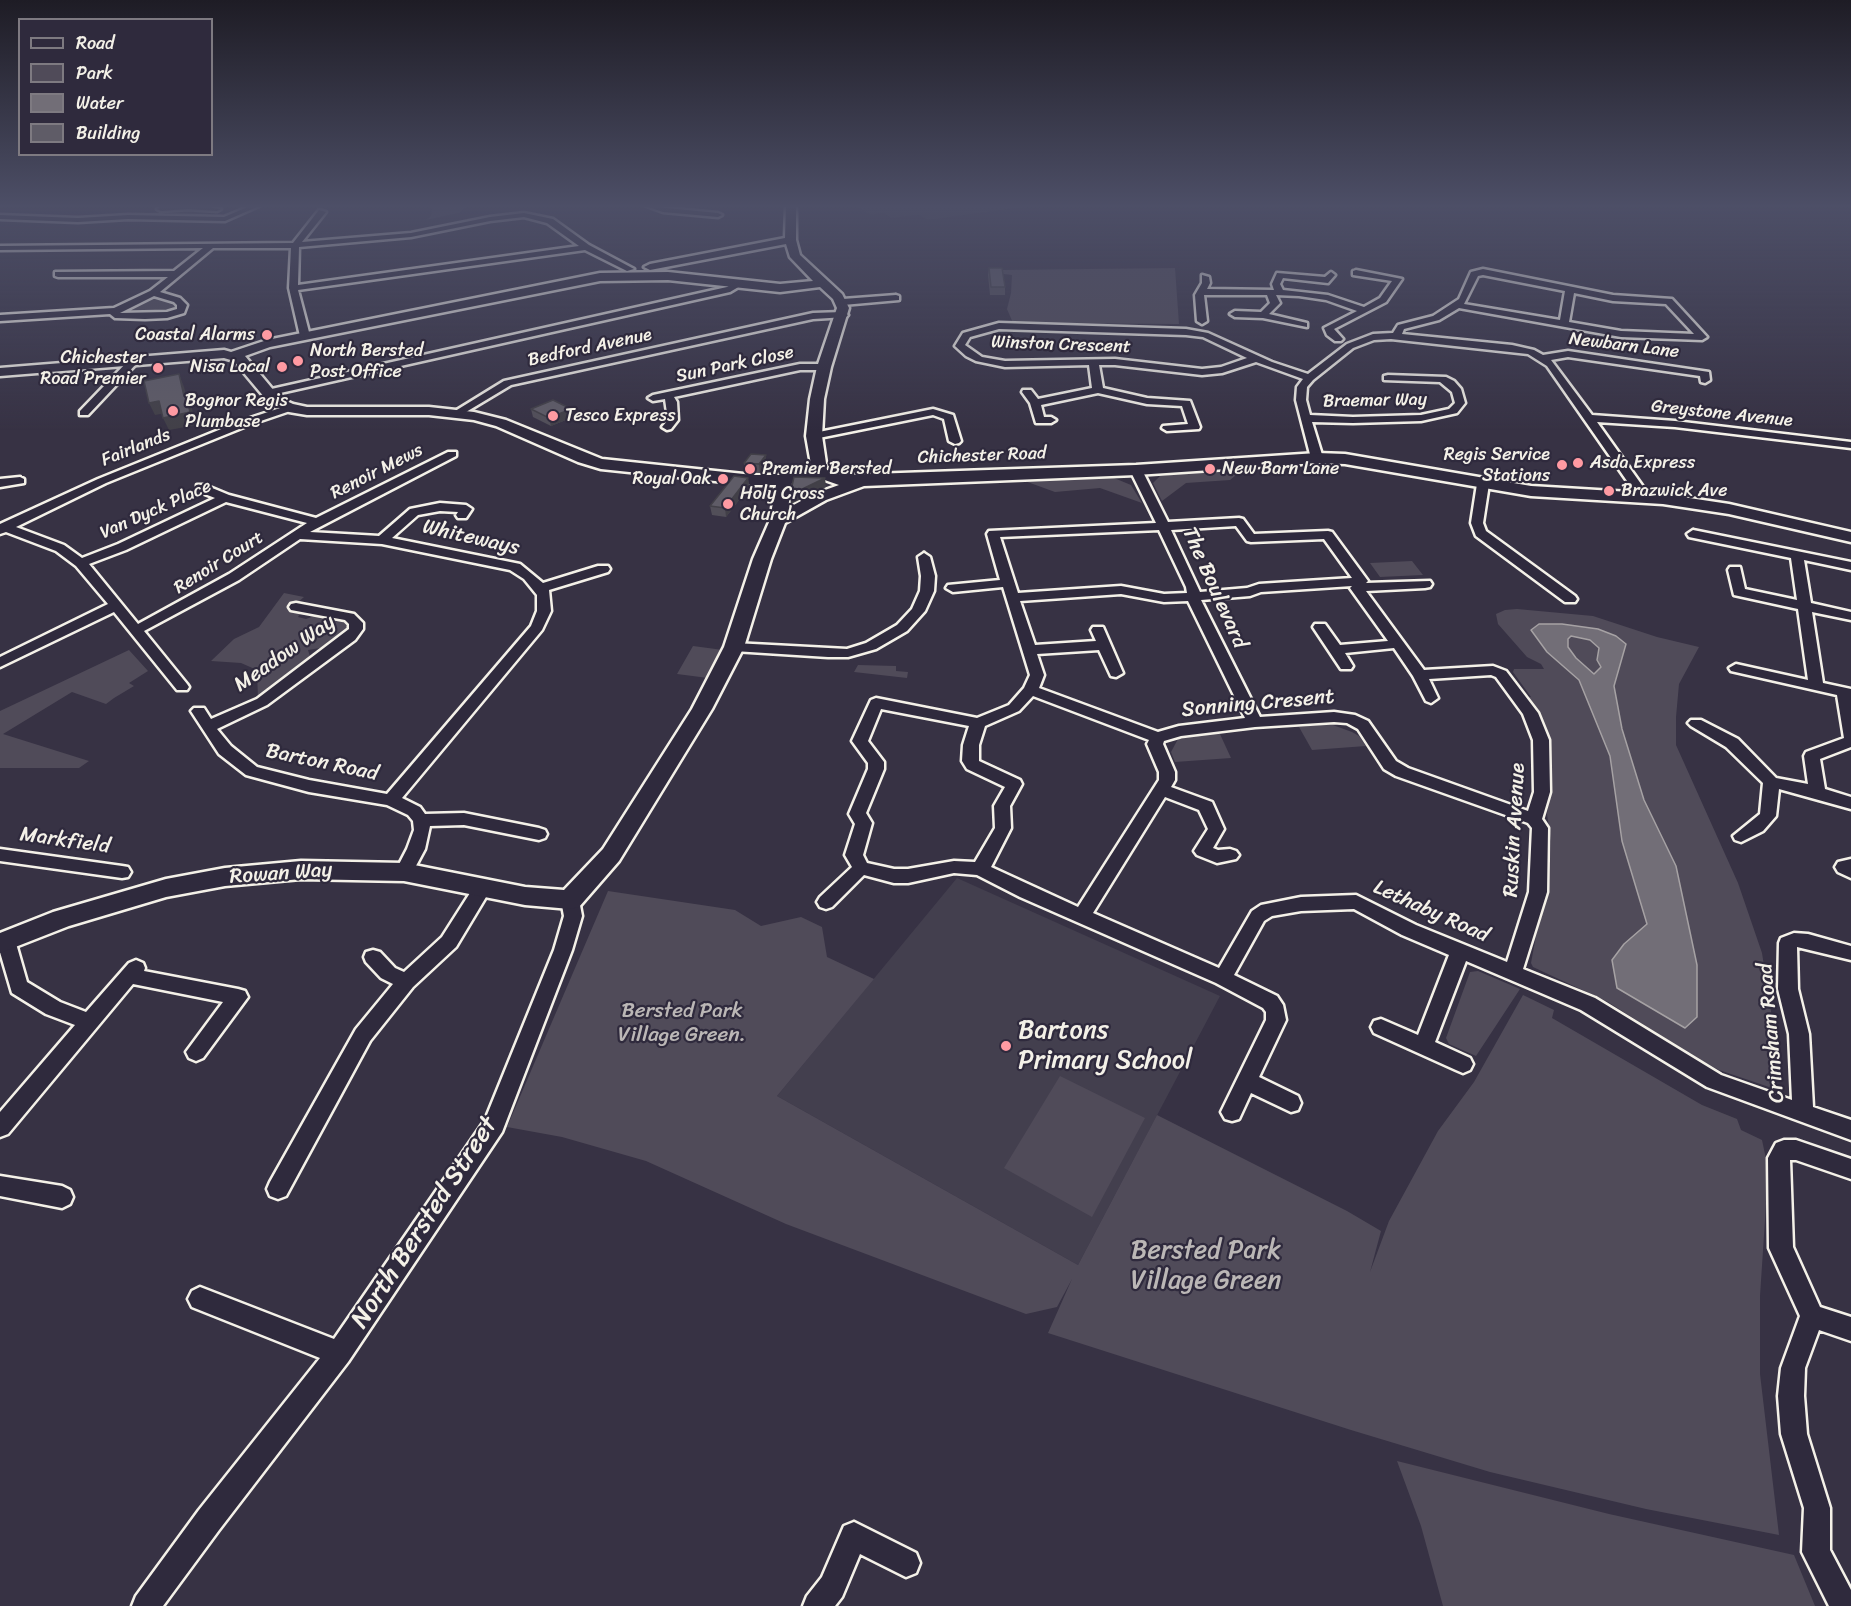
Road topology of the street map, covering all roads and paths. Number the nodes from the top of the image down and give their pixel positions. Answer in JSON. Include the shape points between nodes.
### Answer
{"nodes":[{"id":1,"x":168,"y":281,"type":"edge"},
{"id":2,"x":293,"y":281,"type":"edge"},
{"id":3,"x":343,"y":281,"type":"edge"},
{"id":4,"x":582,"y":281,"type":"edge"},
{"id":5,"x":728,"y":281,"type":"edge"},
{"id":6,"x":822,"y":281,"type":"edge"},
{"id":7,"x":1206,"y":281,"type":"edge"},
{"id":8,"x":1277,"y":281,"type":"edge"},
{"id":9,"x":1397,"y":281,"type":"edge"},
{"id":10,"x":1471,"y":281,"type":"edge"},
{"id":11,"x":1526,"y":281,"type":"edge"},
{"id":12,"x":741,"y":283,"type":"junction"},
{"id":13,"x":824,"y":283,"type":"junction"},
{"id":14,"x":293,"y":288,"type":"junction"},
{"id":15,"x":1570,"y":290,"type":"junction"},
{"id":16,"x":1203,"y":292,"type":"junction"},
{"id":17,"x":1275,"y":292,"type":"junction"},
{"id":18,"x":153,"y":293,"type":"junction"},
{"id":19,"x":896,"y":298,"type":"dead end"},
{"id":20,"x":1457,"y":305,"type":"junction"},
{"id":21,"x":843,"y":308,"type":"junction"},
{"id":22,"x":115,"y":311,"type":"junction"},
{"id":23,"x":1363,"y":311,"type":"junction"},
{"id":24,"x":1235,"y":314,"type":"dead end"},
{"id":25,"x":1263,"y":315,"type":"junction"},
{"id":26,"x":0,"y":318,"type":"edge"},
{"id":27,"x":1202,"y":321,"type":"dead end"},
{"id":28,"x":1304,"y":325,"type":"dead end"},
{"id":29,"x":1564,"y":325,"type":"junction"},
{"id":30,"x":1317,"y":335,"type":"dead end"},
{"id":31,"x":305,"y":336,"type":"junction"},
{"id":32,"x":1397,"y":336,"type":"junction"},
{"id":33,"x":1338,"y":339,"type":"junction"},
{"id":34,"x":1354,"y":345,"type":"junction"},
{"id":35,"x":235,"y":356,"type":"junction"},
{"id":36,"x":1544,"y":358,"type":"junction"},
{"id":37,"x":1255,"y":359,"type":"junction"},
{"id":38,"x":1093,"y":362,"type":"junction"},
{"id":39,"x":132,"y":363,"type":"junction"},
{"id":40,"x":824,"y":367,"type":"junction"},
{"id":41,"x":0,"y":372,"type":"edge"},
{"id":42,"x":1309,"y":378,"type":"junction"},
{"id":43,"x":1388,"y":378,"type":"dead end"},
{"id":44,"x":1705,"y":380,"type":"dead end"},
{"id":45,"x":1098,"y":390,"type":"junction"},
{"id":46,"x":1027,"y":392,"type":"dead end"},
{"id":47,"x":267,"y":393,"type":"junction"},
{"id":48,"x":668,"y":395,"type":"junction"},
{"id":49,"x":654,"y":398,"type":"dead end"},
{"id":50,"x":1035,"y":403,"type":"junction"},
{"id":51,"x":289,"y":408,"type":"junction"},
{"id":52,"x":84,"y":413,"type":"dead end"},
{"id":53,"x":457,"y":413,"type":"junction"},
{"id":54,"x":1306,"y":418,"type":"junction"},
{"id":55,"x":1589,"y":418,"type":"junction"},
{"id":56,"x":1051,"y":420,"type":"dead end"},
{"id":57,"x":667,"y":427,"type":"dead end"},
{"id":58,"x":1167,"y":428,"type":"dead end"},
{"id":59,"x":814,"y":436,"type":"junction"},
{"id":60,"x":955,"y":441,"type":"dead end"},
{"id":61,"x":1851,"y":445,"type":"edge"},
{"id":62,"x":452,"y":454,"type":"dead end"},
{"id":63,"x":1317,"y":458,"type":"junction"},
{"id":64,"x":1136,"y":470,"type":"junction"},
{"id":65,"x":820,"y":473,"type":"junction"},
{"id":66,"x":785,"y":480,"type":"junction"},
{"id":67,"x":863,"y":481,"type":"junction"},
{"id":68,"x":20,"y":482,"type":"dead end"},
{"id":69,"x":0,"y":483,"type":"edge"},
{"id":70,"x":1483,"y":484,"type":"junction"},
{"id":71,"x":201,"y":489,"type":"dead end"},
{"id":72,"x":225,"y":498,"type":"junction"},
{"id":73,"x":1645,"y":498,"type":"junction"},
{"id":74,"x":462,"y":515,"type":"dead end"},
{"id":75,"x":778,"y":520,"type":"junction"},
{"id":76,"x":317,"y":522,"type":"junction"},
{"id":77,"x":1164,"y":527,"type":"junction"},
{"id":78,"x":2,"y":528,"type":"edge"},
{"id":79,"x":298,"y":535,"type":"junction"},
{"id":80,"x":1851,"y":537,"type":"edge"},
{"id":81,"x":1698,"y":538,"type":"dead end"},
{"id":82,"x":382,"y":540,"type":"junction"},
{"id":83,"x":1797,"y":555,"type":"junction"},
{"id":84,"x":924,"y":557,"type":"dead end"},
{"id":85,"x":81,"y":563,"type":"junction"},
{"id":86,"x":1851,"y":566,"type":"edge"},
{"id":87,"x":603,"y":569,"type":"dead end"},
{"id":88,"x":1735,"y":570,"type":"dead end"},
{"id":89,"x":1008,"y":583,"type":"junction"},
{"id":90,"x":1425,"y":584,"type":"dead end"},
{"id":91,"x":1359,"y":585,"type":"junction"},
{"id":92,"x":541,"y":588,"type":"junction"},
{"id":93,"x":953,"y":588,"type":"dead end"},
{"id":94,"x":1013,"y":597,"type":"junction"},
{"id":95,"x":1195,"y":597,"type":"junction"},
{"id":96,"x":1570,"y":599,"type":"dead end"},
{"id":97,"x":115,"y":606,"type":"junction"},
{"id":98,"x":1804,"y":606,"type":"junction"},
{"id":99,"x":296,"y":607,"type":"dead end"},
{"id":100,"x":1851,"y":616,"type":"edge"},
{"id":101,"x":1320,"y":627,"type":"dead end"},
{"id":102,"x":136,"y":630,"type":"junction"},
{"id":103,"x":1098,"y":630,"type":"dead end"},
{"id":104,"x":1396,"y":644,"type":"junction"},
{"id":105,"x":1104,"y":645,"type":"junction"},
{"id":106,"x":734,"y":647,"type":"junction"},
{"id":107,"x":1030,"y":650,"type":"junction"},
{"id":108,"x":1336,"y":650,"type":"junction"},
{"id":109,"x":0,"y":663,"type":"edge"},
{"id":110,"x":1346,"y":666,"type":"dead end"},
{"id":111,"x":1736,"y":668,"type":"dead end"},
{"id":112,"x":1116,"y":673,"type":"dead end"},
{"id":113,"x":1420,"y":675,"type":"junction"},
{"id":114,"x":1816,"y":686,"type":"junction"},
{"id":115,"x":182,"y":687,"type":"dead end"},
{"id":116,"x":1031,"y":690,"type":"junction"},
{"id":117,"x":1847,"y":693,"type":"edge"},
{"id":118,"x":1431,"y":698,"type":"dead end"},
{"id":119,"x":199,"y":711,"type":"dead end"},
{"id":120,"x":1255,"y":722,"type":"junction"},
{"id":121,"x":978,"y":723,"type":"junction"},
{"id":122,"x":1696,"y":723,"type":"dead end"},
{"id":123,"x":208,"y":727,"type":"junction"},
{"id":124,"x":1158,"y":738,"type":"junction"},
{"id":125,"x":1851,"y":739,"type":"edge"},
{"id":126,"x":1771,"y":782,"type":"junction"},
{"id":127,"x":1162,"y":790,"type":"junction"},
{"id":128,"x":1817,"y":792,"type":"junction"},
{"id":129,"x":391,"y":800,"type":"junction"},
{"id":130,"x":1851,"y":802,"type":"edge"},
{"id":131,"x":1534,"y":819,"type":"junction"},
{"id":132,"x":421,"y":820,"type":"junction"},
{"id":133,"x":539,"y":834,"type":"dead end"},
{"id":134,"x":1741,"y":836,"type":"dead end"},
{"id":135,"x":0,"y":855,"type":"edge"},
{"id":136,"x":1230,"y":855,"type":"dead end"},
{"id":137,"x":1851,"y":865,"type":"edge"},
{"id":138,"x":861,"y":868,"type":"junction"},
{"id":139,"x":980,"y":869,"type":"junction"},
{"id":140,"x":122,"y":872,"type":"dead end"},
{"id":141,"x":404,"y":872,"type":"junction"},
{"id":142,"x":1851,"y":872,"type":"edge"},
{"id":143,"x":483,"y":887,"type":"junction"},
{"id":144,"x":570,"y":900,"type":"junction"},
{"id":145,"x":826,"y":902,"type":"dead end"},
{"id":146,"x":1082,"y":916,"type":"junction"},
{"id":147,"x":3,"y":941,"type":"edge"},
{"id":148,"x":1460,"y":951,"type":"junction"},
{"id":149,"x":1851,"y":953,"type":"edge"},
{"id":150,"x":373,"y":957,"type":"dead end"},
{"id":151,"x":1513,"y":972,"type":"junction"},
{"id":152,"x":1222,"y":978,"type":"junction"},
{"id":153,"x":406,"y":982,"type":"junction"},
{"id":154,"x":91,"y":1022,"type":"junction"},
{"id":155,"x":1381,"y":1027,"type":"dead end"},
{"id":156,"x":1424,"y":1046,"type":"junction"},
{"id":157,"x":196,"y":1052,"type":"dead end"},
{"id":158,"x":1463,"y":1064,"type":"dead end"},
{"id":159,"x":1247,"y":1081,"type":"junction"},
{"id":160,"x":1291,"y":1102,"type":"dead end"},
{"id":161,"x":1232,"y":1112,"type":"dead end"},
{"id":162,"x":1803,"y":1113,"type":"junction"},
{"id":163,"x":0,"y":1127,"type":"edge"},
{"id":164,"x":1851,"y":1130,"type":"edge"},
{"id":165,"x":1851,"y":1169,"type":"edge"},
{"id":166,"x":0,"y":1186,"type":"edge"},
{"id":167,"x":278,"y":1190,"type":"dead end"},
{"id":168,"x":63,"y":1197,"type":"dead end"},
{"id":169,"x":200,"y":1299,"type":"dead end"},
{"id":170,"x":1812,"y":1316,"type":"junction"},
{"id":171,"x":1851,"y":1329,"type":"edge"},
{"id":172,"x":339,"y":1353,"type":"junction"},
{"id":173,"x":906,"y":1563,"type":"dead end"},
{"id":174,"x":146,"y":1606,"type":"edge"},
{"id":175,"x":817,"y":1606,"type":"edge"},
{"id":176,"x":1844,"y":1606,"type":"edge"}],
"edges":[{"from":1,"to":18,"type":"street"},
{"from":2,"to":14,"type":"street"},
{"from":3,"to":14,"type":"street"},
{"from":4,"to":31,"type":"street"},
{"from":5,"to":12,"type":"street"},
{"from":6,"to":13,"type":"street"},
{"from":7,"to":16,"type":"street"},
{"from":8,"to":17,"type":"street"},
{"from":9,"to":23,"type":"street","via":[[1383,300]]},
{"from":10,"to":20,"type":"street"},
{"from":11,"to":15,"type":"street"},
{"from":12,"to":13,"type":"street","via":[[790,288]]},
{"from":12,"to":47,"type":"street","via":[[730,289]]},
{"from":13,"to":21,"type":"street"},
{"from":14,"to":31,"type":"street"},
{"from":15,"to":29,"type":"street"},
{"from":15,"to":29,"type":"street","via":[[1669,301],[1702,337],[1621,334]]},
{"from":16,"to":17,"type":"street"},
{"from":16,"to":27,"type":"street","via":[[1199,295]]},
{"from":17,"to":23,"type":"street","via":[[1322,297]]},
{"from":17,"to":25,"type":"street","via":[[1275,303]]},
{"from":18,"to":22,"type":"street"},
{"from":18,"to":22,"type":"street","via":[[177,300],[183,305],[181,310],[145,316],[115,315]]},
{"from":19,"to":21,"type":"street","name":"Bedford Avenue"},
{"from":20,"to":29,"type":"street"},
{"from":20,"to":32,"type":"street","via":[[1436,318],[1401,327]]},
{"from":21,"to":40,"type":"street"},
{"from":21,"to":53,"type":"street","name":"Bedford Avenue","via":[[508,383]]},
{"from":22,"to":26,"type":"street"},
{"from":23,"to":33,"type":"street","via":[[1330,326],[1329,331]]},
{"from":24,"to":25,"type":"street"},
{"from":25,"to":28,"type":"street"},
{"from":30,"to":33,"type":"street"},
{"from":31,"to":35,"type":"street","via":[[254,347]]},
{"from":32,"to":34,"type":"street","name":"Newbarn Lane","via":[[1373,337]]},
{"from":32,"to":36,"type":"street","name":"Newbarn Lane","via":[[1512,348]]},
{"from":33,"to":34,"type":"street"},
{"from":34,"to":42,"type":"street","name":"Newbarn Lane"},
{"from":35,"to":39,"type":"street","via":[[206,354]]},
{"from":35,"to":47,"type":"street","name":"Chichester Road"},
{"from":36,"to":44,"type":"street","name":"Newbarn Lane","via":[[1568,354],[1620,361],[1705,374]]},
{"from":36,"to":55,"type":"street"},
{"from":37,"to":38,"type":"street","name":"Winston Crescent","via":[[1231,368],[1202,372]]},
{"from":37,"to":38,"type":"street","name":"Winston Crescent","via":[[1205,335],[1169,330],[999,326],[966,335],[960,346],[979,359],[1005,363]]},
{"from":37,"to":42,"type":"street","name":"Winston Crescent"},
{"from":38,"to":45,"type":"street"},
{"from":39,"to":41,"type":"street"},
{"from":39,"to":52,"type":"street"},
{"from":40,"to":48,"type":"street","name":"Sun Park Close","via":[[800,367]]},
{"from":40,"to":59,"type":"street"},
{"from":42,"to":54,"type":"street","via":[[1302,387],[1301,400]]},
{"from":43,"to":54,"type":"street","name":"Braemar Way","via":[[1442,379],[1457,391],[1460,403],[1453,411],[1421,418]]},
{"from":45,"to":50,"type":"street"},
{"from":45,"to":58,"type":"street","via":[[1147,401],[1186,403],[1195,428]]},
{"from":46,"to":50,"type":"street"},
{"from":47,"to":51,"type":"street","name":"Chichester Road"},
{"from":48,"to":49,"type":"street","name":"Sun Park Close"},
{"from":48,"to":57,"type":"street","via":[[673,420]]},
{"from":50,"to":56,"type":"street","via":[[1040,421]]},
{"from":51,"to":53,"type":"street","name":"Chichester Road"},
{"from":51,"to":78,"type":"street","name":"Fairlands","via":[[102,481]]},
{"from":53,"to":66,"type":"street","name":"Chichester Road","via":[[501,423],[601,464]]},
{"from":54,"to":63,"type":"street"},
{"from":55,"to":61,"type":"street","name":"Greystone Avenue"},
{"from":55,"to":73,"type":"street"},
{"from":59,"to":60,"type":"street","via":[[933,412],[949,417]]},
{"from":59,"to":65,"type":"street"},
{"from":62,"to":76,"type":"street","name":"Renoir Mews"},
{"from":63,"to":64,"type":"street","name":"Chichester Road"},
{"from":63,"to":70,"type":"street","name":"Chichester Road","via":[[1374,463]]},
{"from":64,"to":67,"type":"street","name":"Chichester Road"},
{"from":64,"to":77,"type":"street","name":"The Boulevard"},
{"from":65,"to":66,"type":"street","name":"Chichester Road"},
{"from":65,"to":67,"type":"street","name":"Chichester Road","via":[[840,480]]},
{"from":66,"to":75,"type":"street"},
{"from":67,"to":75,"type":"street","via":[[820,497]]},
{"from":68,"to":69,"type":"street"},
{"from":70,"to":73,"type":"street","name":"Chichester Road"},
{"from":70,"to":96,"type":"street","via":[[1477,523],[1480,533]]},
{"from":71,"to":72,"type":"street"},
{"from":72,"to":76,"type":"street","name":"Van Dyck Place"},
{"from":72,"to":85,"type":"street","name":"Van Dyck Place"},
{"from":73,"to":80,"type":"street","name":"Chichester Road","via":[[1730,508]]},
{"from":74,"to":82,"type":"street","via":[[466,509],[440,507],[414,512]]},
{"from":75,"to":106,"type":"street"},
{"from":76,"to":79,"type":"street","name":"Renoir Court"},
{"from":77,"to":89,"type":"street","via":[[993,534]]},
{"from":77,"to":91,"type":"street","via":[[1239,522],[1251,538],[1328,535]]},
{"from":77,"to":95,"type":"street","name":"The Boulevard"},
{"from":78,"to":85,"type":"street","via":[[60,548]]},
{"from":79,"to":82,"type":"street","name":"Whiteways"},
{"from":79,"to":102,"type":"street","name":"Renoir Court","via":[[234,577]]},
{"from":81,"to":83,"type":"street"},
{"from":82,"to":92,"type":"street","name":"Whiteways","via":[[515,567]]},
{"from":83,"to":86,"type":"street"},
{"from":83,"to":98,"type":"street"},
{"from":84,"to":106,"type":"street","via":[[927,591],[918,611],[902,628],[861,651]]},
{"from":85,"to":97,"type":"street"},
{"from":87,"to":92,"type":"street"},
{"from":88,"to":98,"type":"street","via":[[1739,592]]},
{"from":89,"to":93,"type":"street"},
{"from":89,"to":94,"type":"street"},
{"from":90,"to":91,"type":"street"},
{"from":91,"to":95,"type":"street","via":[[1259,588]]},
{"from":91,"to":104,"type":"street"},
{"from":92,"to":129,"type":"street","via":[[544,611],[537,627]]},
{"from":94,"to":95,"type":"street","via":[[1121,590],[1164,598]]},
{"from":94,"to":107,"type":"street"},
{"from":95,"to":120,"type":"street","name":"The Boulevard","via":[[1195,605]]},
{"from":97,"to":102,"type":"street"},
{"from":97,"to":109,"type":"street"},
{"from":98,"to":100,"type":"street"},
{"from":98,"to":114,"type":"street"},
{"from":99,"to":123,"type":"street","name":"Meadow Way","via":[[349,617],[356,623],[356,629],[262,702]]},
{"from":101,"to":108,"type":"street"},
{"from":102,"to":115,"type":"street"},
{"from":103,"to":105,"type":"street"},
{"from":104,"to":108,"type":"street"},
{"from":104,"to":113,"type":"street"},
{"from":105,"to":107,"type":"street"},
{"from":105,"to":112,"type":"street"},
{"from":106,"to":144,"type":"street","via":[[702,709],[611,855]]},
{"from":107,"to":116,"type":"street","via":[[1037,675]]},
{"from":108,"to":110,"type":"street"},
{"from":111,"to":114,"type":"street"},
{"from":113,"to":118,"type":"street"},
{"from":113,"to":131,"type":"street","name":"Ruskin Avenue","via":[[1493,670],[1508,680],[1530,713],[1541,740],[1542,792]]},
{"from":114,"to":117,"type":"street"},
{"from":116,"to":121,"type":"street","via":[[1014,708]]},
{"from":116,"to":124,"type":"street"},
{"from":117,"to":125,"type":"street"},
{"from":119,"to":123,"type":"street","name":"Barton Road"},
{"from":120,"to":124,"type":"street","name":"Sonning Cresent","via":[[1179,730]]},
{"from":120,"to":131,"type":"street","name":"Sonning Cresent","via":[[1350,718],[1363,725],[1390,765],[1401,772]]},
{"from":121,"to":138,"type":"street","via":[[876,703],[860,741],[876,762],[857,814],[864,823],[854,855]]},
{"from":121,"to":139,"type":"street","via":[[970,761],[1014,784],[1002,806],[1003,828]]},
{"from":122,"to":126,"type":"street","via":[[1732,743]]},
{"from":123,"to":129,"type":"street","name":"Barton Road","via":[[225,750],[252,771],[309,786]]},
{"from":124,"to":127,"type":"street","name":"Sonning Cresent","via":[[1155,744],[1167,772]]},
{"from":125,"to":128,"type":"street","via":[[1812,756]]},
{"from":126,"to":128,"type":"street"},
{"from":126,"to":134,"type":"street","via":[[1768,816]]},
{"from":127,"to":136,"type":"street","via":[[1206,806],[1215,829],[1203,851],[1217,857]]},
{"from":127,"to":146,"type":"street"},
{"from":128,"to":130,"type":"street"},
{"from":129,"to":132,"type":"street","name":"Barton Road","via":[[414,811]]},
{"from":131,"to":151,"type":"street","name":"Ruskin Avenue","via":[[1540,828],[1538,892]]},
{"from":132,"to":133,"type":"street","via":[[464,819]]},
{"from":132,"to":141,"type":"street","via":[[416,849]]},
{"from":135,"to":140,"type":"street","name":"Markfield"},
{"from":137,"to":142,"type":"street","via":[[1845,867]]},
{"from":138,"to":139,"type":"street","via":[[902,876],[954,867]]},
{"from":138,"to":145,"type":"street"},
{"from":139,"to":146,"type":"street"},
{"from":141,"to":143,"type":"street","name":"Rowan Way"},
{"from":141,"to":147,"type":"street","name":"Rowan Way","via":[[301,870],[225,877],[166,888]]},
{"from":143,"to":144,"type":"street","name":"Rowan Way"},
{"from":143,"to":153,"type":"street","via":[[449,942]]},
{"from":144,"to":172,"type":"street","name":"North Bersted Street","via":[[573,916],[563,950],[494,1125]]},
{"from":146,"to":152,"type":"street"},
{"from":147,"to":154,"type":"street","via":[[19,987],[53,1008]]},
{"from":148,"to":151,"type":"street","name":"Lethaby Road"},
{"from":148,"to":152,"type":"street","name":"Lethaby Road","via":[[1356,902],[1301,904],[1267,910],[1258,916]]},
{"from":148,"to":156,"type":"street"},
{"from":149,"to":162,"type":"street","name":"Crimsham Road","via":[[1808,941],[1794,940],[1788,944],[1788,989],[1798,1034]]},
{"from":150,"to":153,"type":"street","via":[[388,974]]},
{"from":151,"to":162,"type":"street","name":"Lethaby Road","via":[[1588,1004],[1714,1081]]},
{"from":152,"to":159,"type":"street","via":[[1270,1002],[1276,1011],[1276,1020]]},
{"from":153,"to":167,"type":"street","via":[[363,1035]]},
{"from":154,"to":157,"type":"street","via":[[133,972],[238,998]]},
{"from":154,"to":163,"type":"street"},
{"from":155,"to":156,"type":"street"},
{"from":156,"to":158,"type":"street"},
{"from":159,"to":160,"type":"street"},
{"from":159,"to":161,"type":"street"},
{"from":162,"to":164,"type":"street","name":"Lethaby Road"},
{"from":165,"to":170,"type":"street","via":[[1796,1150],[1784,1150],[1779,1158],[1781,1248]]},
{"from":166,"to":168,"type":"street"},
{"from":169,"to":172,"type":"street"},
{"from":170,"to":171,"type":"street"},
{"from":170,"to":176,"type":"street","via":[[1792,1368],[1794,1434],[1817,1508],[1816,1552]]},
{"from":172,"to":174,"type":"street","name":"North Bersted Street"},
{"from":173,"to":175,"type":"street","via":[[854,1536],[832,1587]]}]}
